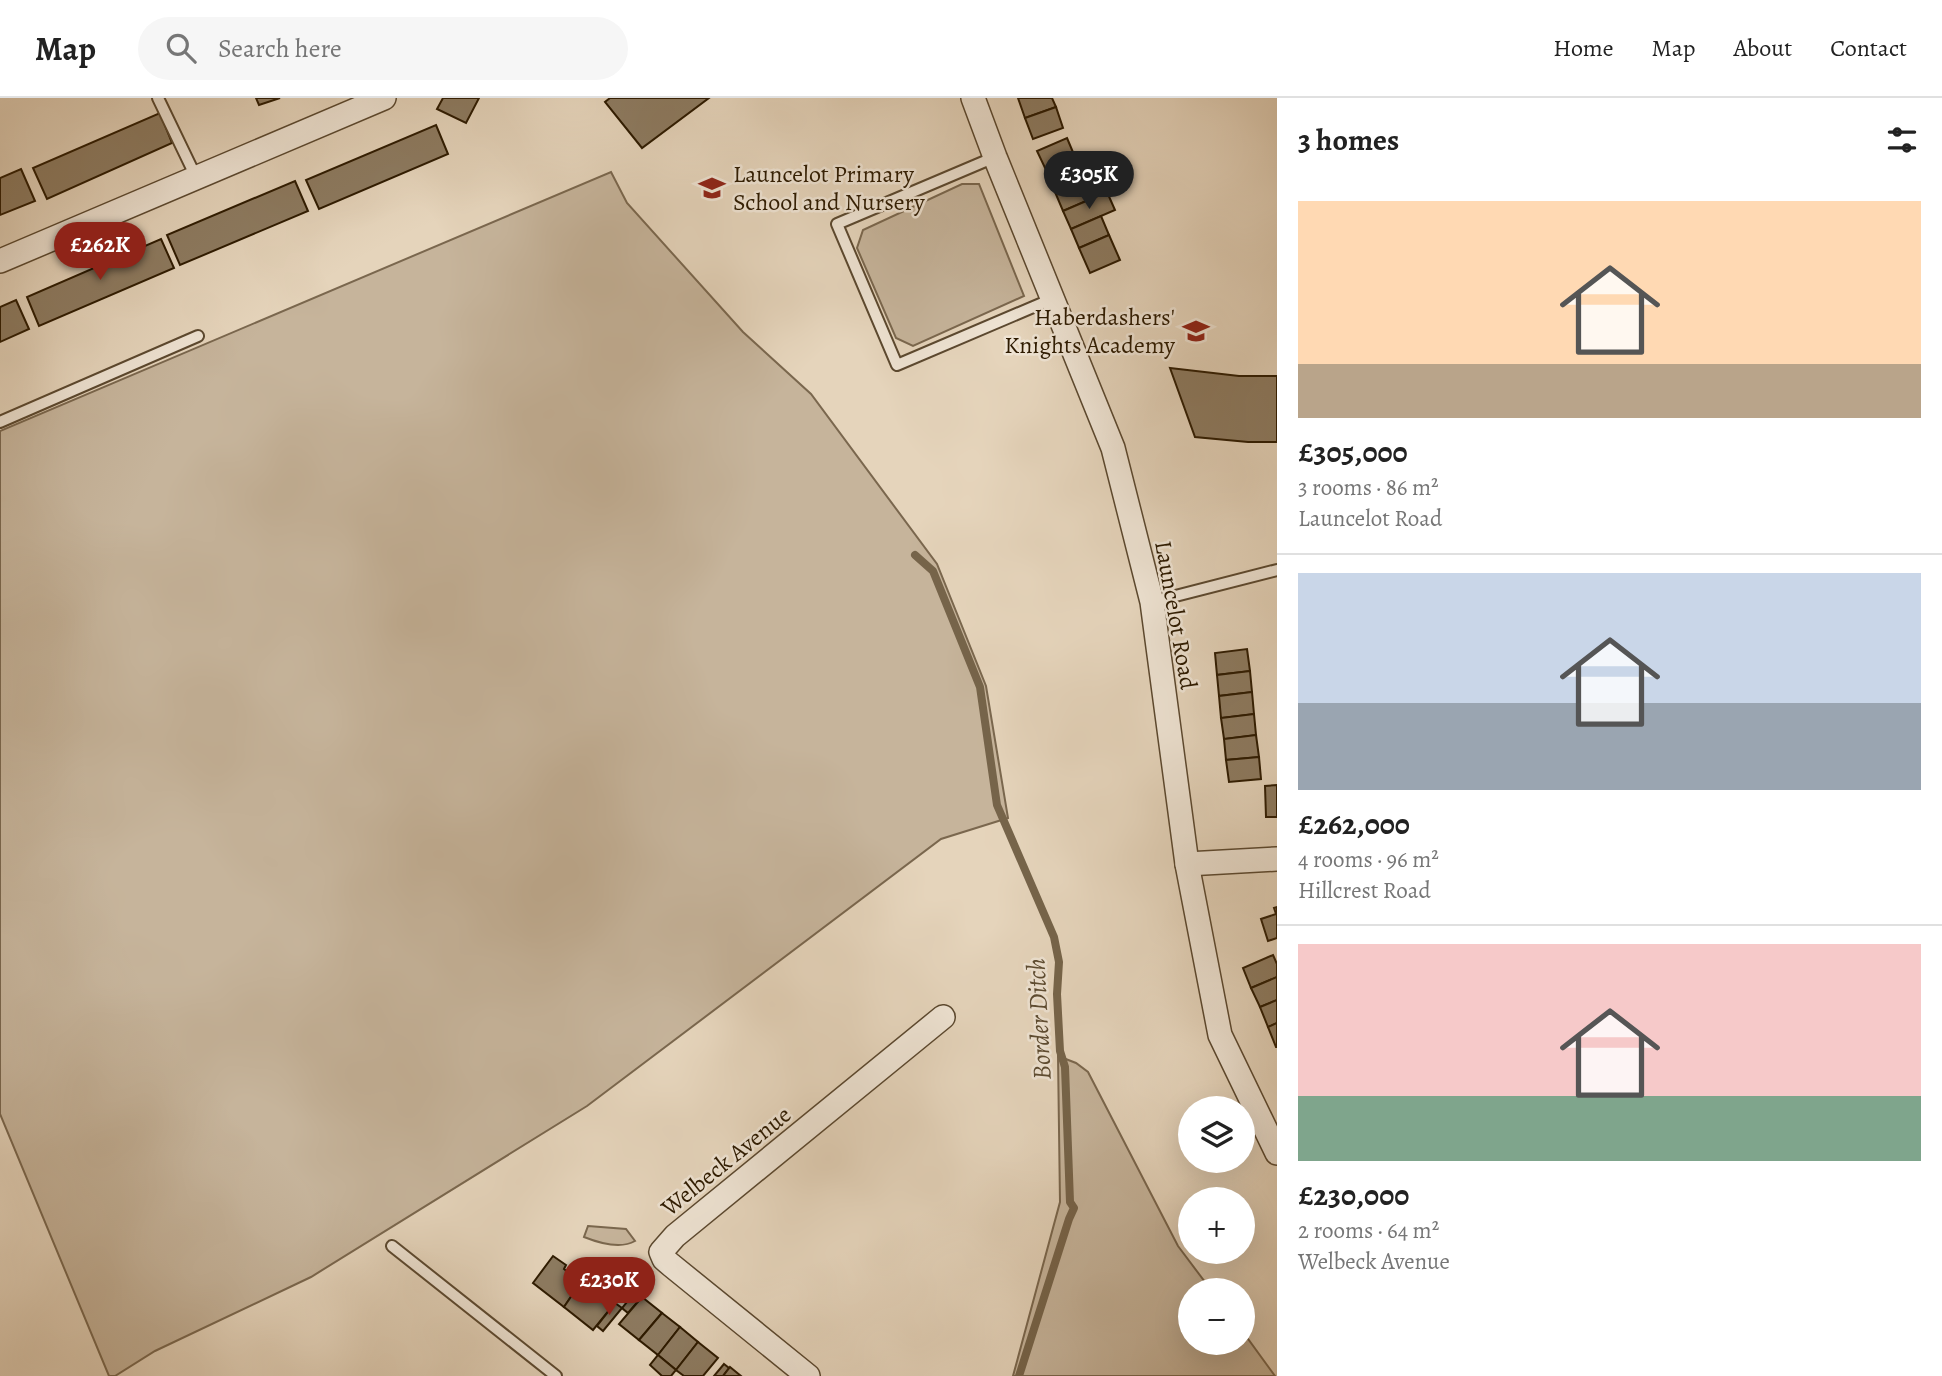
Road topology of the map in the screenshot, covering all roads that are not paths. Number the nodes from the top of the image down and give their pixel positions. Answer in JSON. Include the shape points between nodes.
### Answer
{"nodes":[{"id":1,"x":158,"y":98,"type":"edge"},
{"id":2,"x":384,"y":98,"type":"edge"},
{"id":3,"x":973,"y":98,"type":"edge"},
{"id":4,"x":337,"y":108,"type":"edge"},
{"id":5,"x":995,"y":157,"type":"junction"},
{"id":6,"x":197,"y":177,"type":"junction"},
{"id":7,"x":0,"y":261,"type":"edge"},
{"id":8,"x":1052,"y":299,"type":"junction"},
{"id":9,"x":198,"y":337,"type":"dead end"},
{"id":10,"x":0,"y":422,"type":"edge"},
{"id":11,"x":1277,"y":570,"type":"edge"},
{"id":12,"x":1152,"y":602,"type":"junction"},
{"id":13,"x":1277,"y":859,"type":"edge"},
{"id":14,"x":1187,"y":864,"type":"junction"},
{"id":15,"x":943,"y":1017,"type":"dead end"},
{"id":16,"x":1277,"y":1153,"type":"edge"},
{"id":17,"x":392,"y":1246,"type":"dead end"},
{"id":18,"x":556,"y":1376,"type":"edge"},
{"id":19,"x":808,"y":1376,"type":"edge"}],
"edges":[{"from":1,"to":6,"type":"lane"},
{"from":2,"to":4,"type":"street"},
{"from":3,"to":5,"type":"street","name":"Launcelot Road"},
{"from":4,"to":6,"type":"street"},
{"from":5,"to":8,"type":"street","name":"Launcelot Road"},
{"from":5,"to":8,"type":"lane","via":[[838,224],[897,365]]},
{"from":6,"to":7,"type":"street"},
{"from":8,"to":12,"type":"street","name":"Launcelot Road","via":[[1113,448]]},
{"from":9,"to":10,"type":"lane"},
{"from":11,"to":12,"type":"lane"},
{"from":12,"to":14,"type":"street","name":"Launcelot Road"},
{"from":13,"to":14,"type":"street"},
{"from":14,"to":16,"type":"street","name":"Launcelot Road","via":[[1220,1035]]},
{"from":15,"to":19,"type":"street","name":"Welbeck Avenue","via":[[674,1236],[661,1252]]},
{"from":17,"to":18,"type":"lane"}]}
